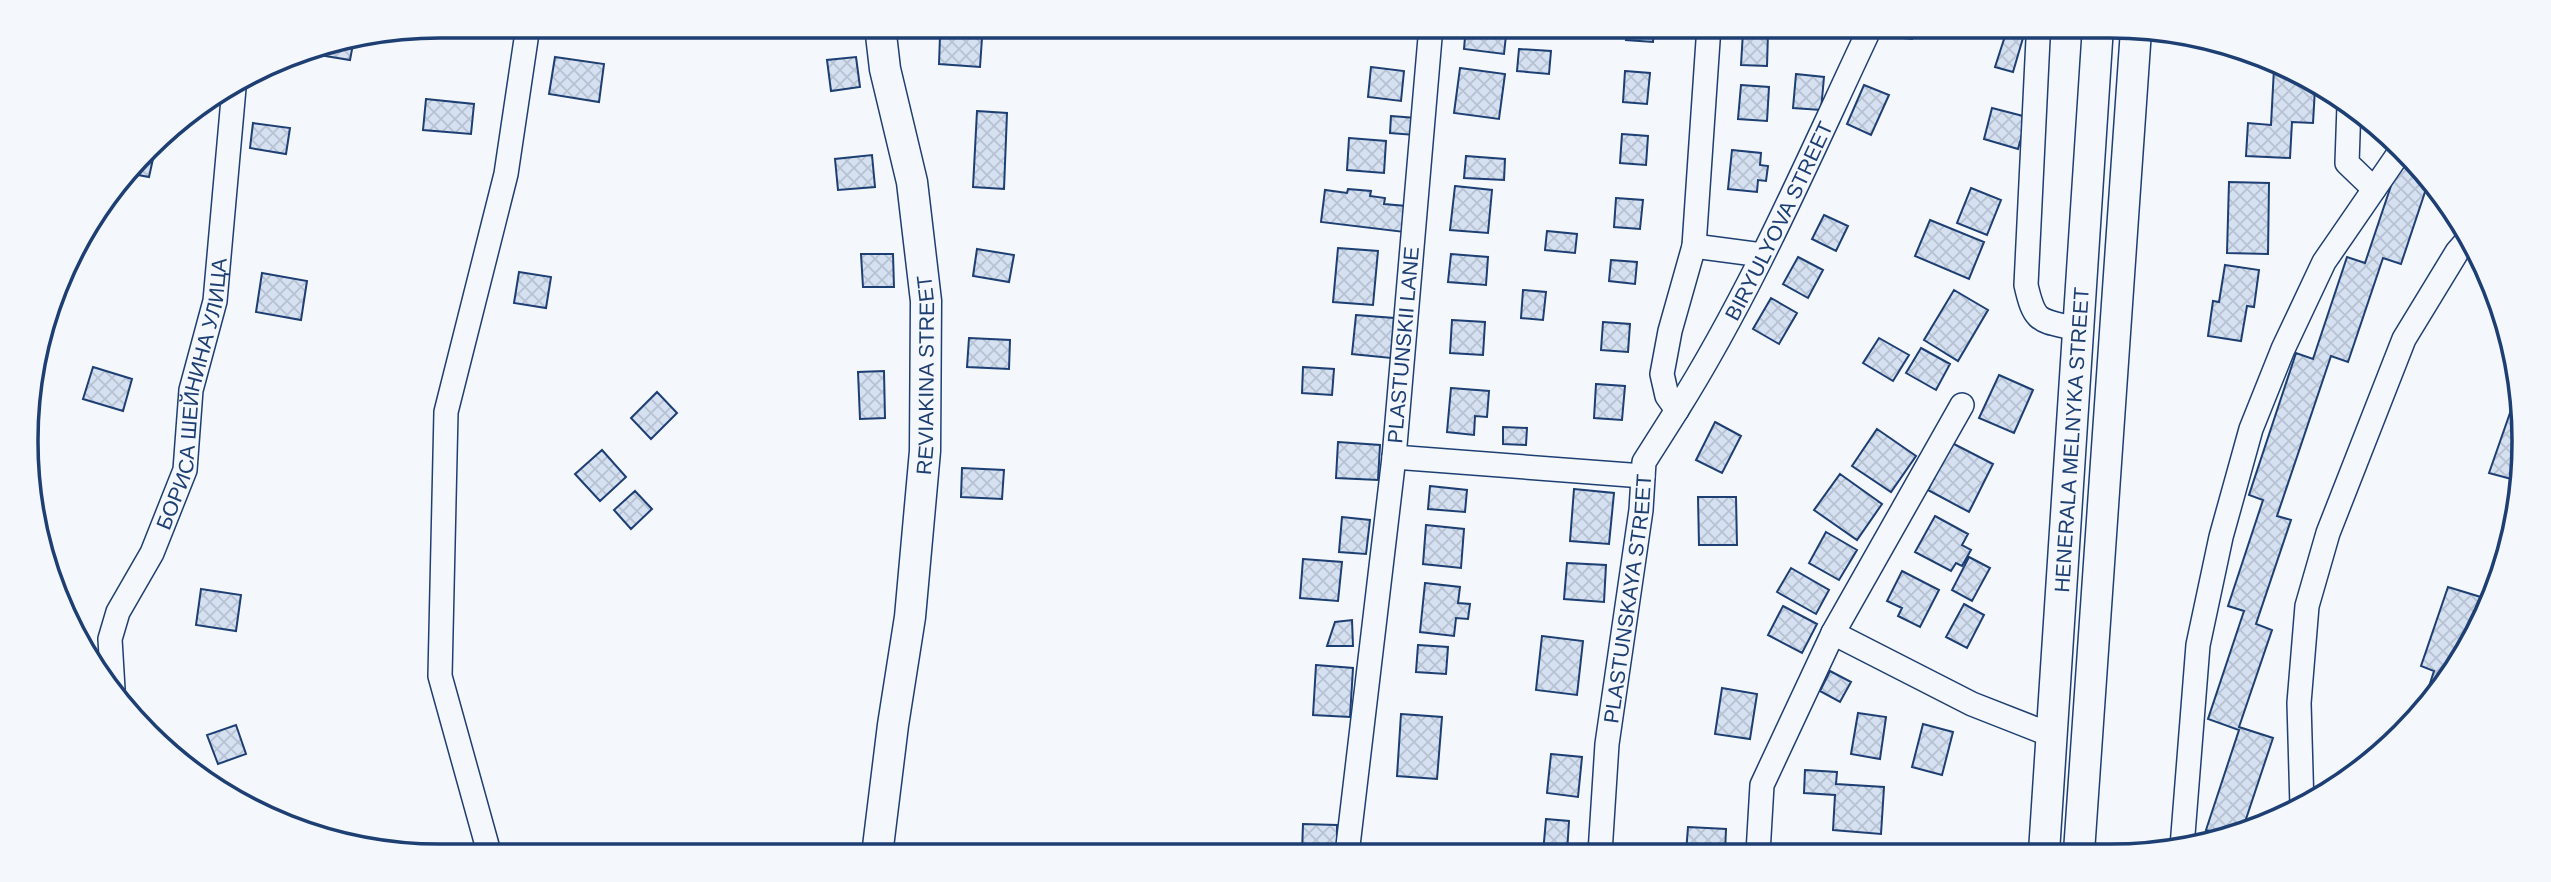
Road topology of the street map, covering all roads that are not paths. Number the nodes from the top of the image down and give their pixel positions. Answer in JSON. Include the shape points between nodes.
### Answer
{"nodes":[{"id":1,"x":526,"y":38,"type":"edge"},
{"id":2,"x":881,"y":38,"type":"edge"},
{"id":3,"x":1430,"y":38,"type":"edge"},
{"id":4,"x":1708,"y":38,"type":"edge"},
{"id":5,"x":1865,"y":38,"type":"edge"},
{"id":6,"x":2097,"y":38,"type":"edge"},
{"id":7,"x":2038,"y":39,"type":"dead end"},
{"id":8,"x":2135,"y":39,"type":"edge"},
{"id":9,"x":233,"y":96,"type":"edge"},
{"id":10,"x":2349,"y":117,"type":"edge"},
{"id":11,"x":2396,"y":157,"type":"edge"},
{"id":12,"x":2374,"y":188,"type":"junction"},
{"id":13,"x":1694,"y":246,"type":"junction"},
{"id":14,"x":2462,"y":246,"type":"edge"},
{"id":15,"x":1762,"y":255,"type":"junction"},
{"id":16,"x":2078,"y":329,"type":"junction"},
{"id":17,"x":1962,"y":405,"type":"dead end"},
{"id":18,"x":1677,"y":410,"type":"junction"},
{"id":19,"x":1394,"y":457,"type":"junction"},
{"id":20,"x":1643,"y":475,"type":"junction"},
{"id":21,"x":1833,"y":634,"type":"junction"},
{"id":22,"x":112,"y":673,"type":"edge"},
{"id":23,"x":2051,"y":735,"type":"junction"},
{"id":24,"x":2302,"y":795,"type":"edge"},
{"id":25,"x":2183,"y":837,"type":"edge"},
{"id":26,"x":487,"y":844,"type":"edge"},
{"id":27,"x":878,"y":844,"type":"edge"},
{"id":28,"x":1348,"y":844,"type":"edge"},
{"id":29,"x":1601,"y":844,"type":"edge"},
{"id":30,"x":1759,"y":844,"type":"edge"},
{"id":31,"x":2044,"y":844,"type":"edge"},
{"id":32,"x":2080,"y":844,"type":"edge"}],
"edges":[{"from":1,"to":26,"type":"street","via":[[506,174],[446,412],[440,676]]},
{"from":2,"to":27,"type":"main road","name":"REVIAKINA STREET","via":[[912,183],[926,301],[925,451],[910,617]]},
{"from":3,"to":19,"type":"street","name":"PLASTUNSKII LANE"},
{"from":4,"to":13,"type":"street"},
{"from":5,"to":15,"type":"street","name":"BIRYULYOVA STREET"},
{"from":6,"to":16,"type":"main road","name":"HENERALA MELNYKA STREET"},
{"from":7,"to":16,"type":"street","via":[[2026,285],[2031,309],[2043,321]]},
{"from":8,"to":32,"type":"main road","name":"HENERALA MELNYKA STREET"},
{"from":9,"to":22,"type":"street","name":"БОРИСА ШЕЙНИНА УЛИЦА","via":[[215,301],[191,390],[185,470],[152,553],[118,612],[110,639]]},
{"from":10,"to":12,"type":"street","via":[[2347,163]]},
{"from":11,"to":12,"type":"street"},
{"from":12,"to":25,"type":"street","via":[[2324,261],[2251,429],[2221,537],[2199,645]]},
{"from":13,"to":15,"type":"street"},
{"from":13,"to":18,"type":"street","via":[[1662,374],[1667,396]]},
{"from":14,"to":24,"type":"street","via":[[2404,339],[2328,533],[2307,606],[2299,703]]},
{"from":15,"to":18,"type":"street","name":"BIRYULYOVA STREET"},
{"from":16,"to":23,"type":"main road","name":"HENERALA MELNYKA STREET"},
{"from":17,"to":21,"type":"street"},
{"from":18,"to":20,"type":"street","name":"PLASTUNSKAYA STREET","via":[[1644,462]]},
{"from":19,"to":20,"type":"street","name":"PLASTUNSKII LANE"},
{"from":19,"to":28,"type":"street"},
{"from":20,"to":29,"type":"street","name":"PLASTUNSKAYA STREET","via":[[1607,744]]},
{"from":21,"to":23,"type":"street","via":[[1972,704]]},
{"from":21,"to":30,"type":"street","via":[[1762,785]]},
{"from":23,"to":31,"type":"main road","name":"HENERALA MELNYKA STREET"}]}
